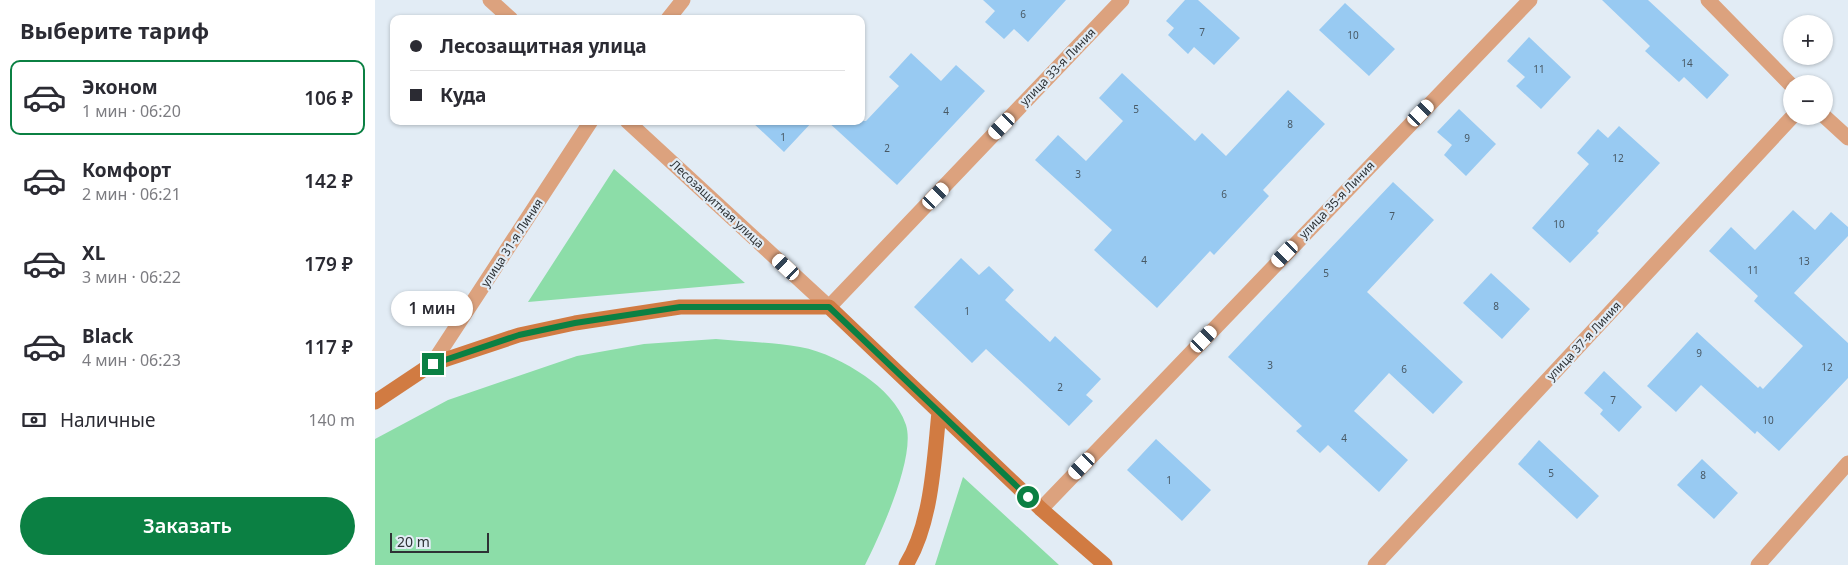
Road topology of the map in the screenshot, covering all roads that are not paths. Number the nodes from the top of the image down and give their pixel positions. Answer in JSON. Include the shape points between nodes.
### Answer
{"nodes":[{"id":1,"x":490,"y":0,"type":"edge"},
{"id":2,"x":683,"y":0,"type":"edge"},
{"id":3,"x":1122,"y":0,"type":"edge"},
{"id":4,"x":1530,"y":0,"type":"edge"},
{"id":5,"x":1708,"y":0,"type":"edge"},
{"id":6,"x":507,"y":15,"type":"edge"},
{"id":7,"x":671,"y":15,"type":"edge"},
{"id":8,"x":1783,"y":77,"type":"edge"},
{"id":9,"x":1833,"y":124,"type":"edge"},
{"id":10,"x":588,"y":125,"type":"edge"},
{"id":11,"x":631,"y":125,"type":"edge"},
{"id":12,"x":1785,"y":125,"type":"edge"},
{"id":13,"x":1848,"y":138,"type":"edge"},
{"id":14,"x":829,"y":307,"type":"junction"},
{"id":15,"x":433,"y":364,"type":"junction"},
{"id":16,"x":375,"y":402,"type":"edge"},
{"id":17,"x":939,"y":412,"type":"junction"},
{"id":18,"x":1848,"y":463,"type":"edge"},
{"id":19,"x":1041,"y":509,"type":"junction"},
{"id":20,"x":906,"y":565,"type":"edge"},
{"id":21,"x":1105,"y":565,"type":"edge"},
{"id":22,"x":1375,"y":565,"type":"edge"},
{"id":23,"x":1758,"y":565,"type":"edge"}],
"edges":[{"from":1,"to":6,"type":"street"},
{"from":2,"to":7,"type":"street"},
{"from":3,"to":14,"type":"street","name":"улица 33-я Линия"},
{"from":4,"to":19,"type":"street","name":"улица 35-я Линия"},
{"from":5,"to":8,"type":"street"},
{"from":9,"to":13,"type":"street"},
{"from":10,"to":15,"type":"street","name":"улица 31-я Линия"},
{"from":11,"to":14,"type":"street","name":"Лесозащитная улица"},
{"from":12,"to":22,"type":"street","name":"улица 37-я Линия"},
{"from":14,"to":15,"type":"main road","via":[[680,307],[519,335]]},
{"from":14,"to":17,"type":"main road"},
{"from":15,"to":16,"type":"main road"},
{"from":17,"to":19,"type":"main road"},
{"from":17,"to":20,"type":"main road","via":[[926,512],[913,554]]},
{"from":18,"to":23,"type":"street"},
{"from":19,"to":21,"type":"main road"}]}
